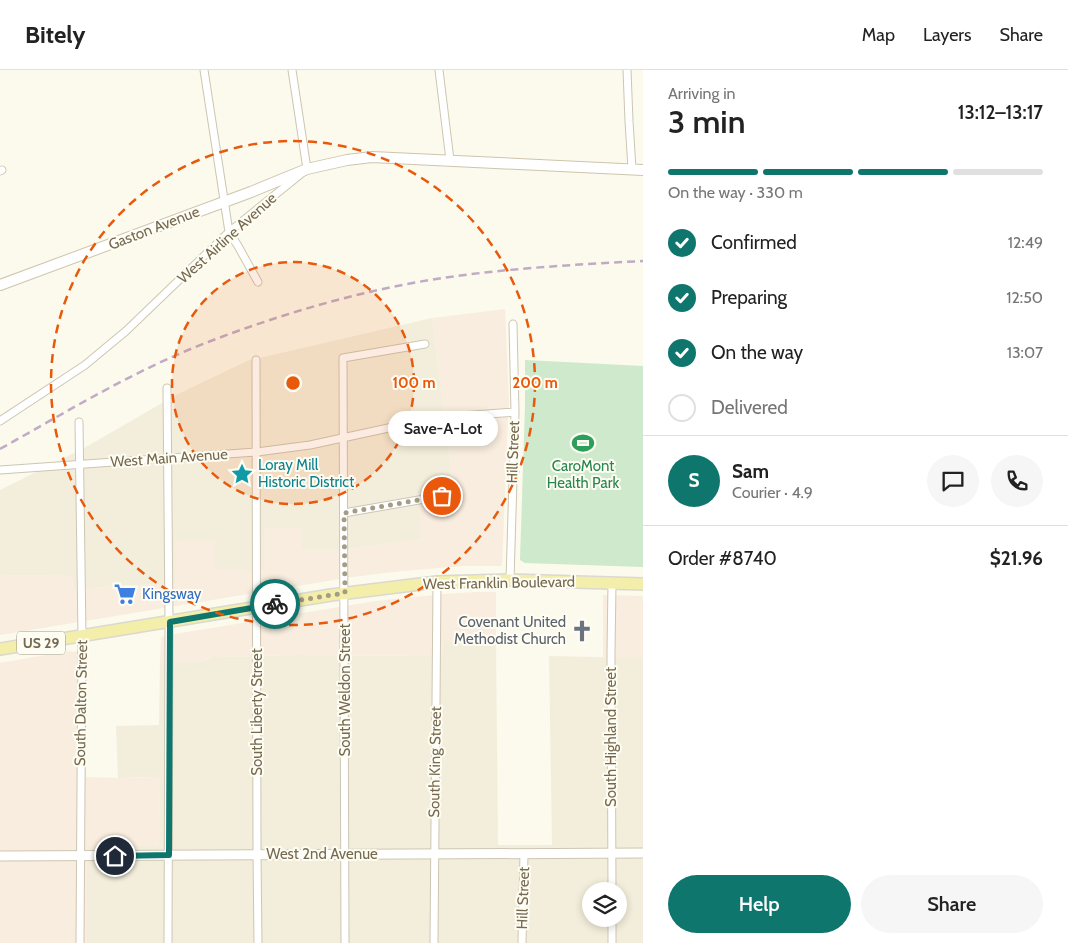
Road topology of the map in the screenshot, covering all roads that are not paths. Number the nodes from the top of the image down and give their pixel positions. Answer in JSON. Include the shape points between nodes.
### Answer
{"nodes":[{"id":1,"x":204,"y":70,"type":"edge"},
{"id":2,"x":292,"y":70,"type":"edge"},
{"id":3,"x":439,"y":70,"type":"edge"},
{"id":4,"x":628,"y":70,"type":"edge"},
{"id":5,"x":450,"y":160,"type":"junction"},
{"id":6,"x":307,"y":169,"type":"junction"},
{"id":7,"x":632,"y":169,"type":"junction"},
{"id":8,"x":643,"y":170,"type":"edge"},
{"id":9,"x":224,"y":201,"type":"junction"},
{"id":10,"x":229,"y":232,"type":"junction"},
{"id":11,"x":258,"y":282,"type":"dead end"},
{"id":12,"x":0,"y":285,"type":"edge"},
{"id":13,"x":513,"y":324,"type":"dead end"},
{"id":14,"x":425,"y":344,"type":"dead end"},
{"id":15,"x":256,"y":360,"type":"dead end"},
{"id":16,"x":167,"y":388,"type":"dead end"},
{"id":17,"x":515,"y":412,"type":"junction"},
{"id":18,"x":0,"y":421,"type":"edge"},
{"id":19,"x":79,"y":422,"type":"dead end"},
{"id":20,"x":343,"y":438,"type":"junction"},
{"id":21,"x":257,"y":452,"type":"junction"},
{"id":22,"x":168,"y":458,"type":"junction"},
{"id":23,"x":80,"y":464,"type":"junction"},
{"id":24,"x":0,"y":470,"type":"edge"},
{"id":25,"x":442,"y":496,"type":"dead end"},
{"id":26,"x":344,"y":513,"type":"junction"},
{"id":27,"x":510,"y":580,"type":"junction"},
{"id":28,"x":437,"y":582,"type":"junction"},
{"id":29,"x":612,"y":582,"type":"junction"},
{"id":30,"x":643,"y":584,"type":"edge"},
{"id":31,"x":345,"y":593,"type":"junction"},
{"id":32,"x":256,"y":608,"type":"junction"},
{"id":33,"x":170,"y":622,"type":"junction"},
{"id":34,"x":82,"y":636,"type":"junction"},
{"id":35,"x":0,"y":650,"type":"edge"},
{"id":36,"x":611,"y":853,"type":"junction"},
{"id":37,"x":643,"y":853,"type":"edge"},
{"id":38,"x":257,"y":854,"type":"junction"},
{"id":39,"x":345,"y":854,"type":"junction"},
{"id":40,"x":434,"y":854,"type":"junction"},
{"id":41,"x":524,"y":854,"type":"junction"},
{"id":42,"x":169,"y":855,"type":"junction"},
{"id":43,"x":0,"y":856,"type":"edge"},
{"id":44,"x":80,"y":856,"type":"junction"},
{"id":45,"x":612,"y":882,"type":"edge"},
{"id":46,"x":612,"y":927,"type":"edge"},
{"id":47,"x":80,"y":943,"type":"edge"},
{"id":48,"x":168,"y":943,"type":"edge"},
{"id":49,"x":258,"y":943,"type":"edge"},
{"id":50,"x":345,"y":943,"type":"edge"},
{"id":51,"x":434,"y":943,"type":"edge"},
{"id":52,"x":522,"y":943,"type":"edge"},
{"id":53,"x":612,"y":943,"type":"edge"}],
"edges":[{"from":1,"to":9,"type":"street"},
{"from":2,"to":6,"type":"street"},
{"from":3,"to":5,"type":"street"},
{"from":4,"to":7,"type":"street"},
{"from":5,"to":6,"type":"main road","name":"West Airline Avenue","via":[[372,157]]},
{"from":5,"to":7,"type":"main road","name":"West Airline Avenue"},
{"from":6,"to":9,"type":"main road","name":"Gaston Avenue"},
{"from":6,"to":10,"type":"street","name":"West Airline Avenue"},
{"from":7,"to":8,"type":"main road","name":"West Airline Avenue"},
{"from":9,"to":10,"type":"street"},
{"from":9,"to":12,"type":"main road","name":"Gaston Avenue"},
{"from":10,"to":11,"type":"street"},
{"from":10,"to":18,"type":"street","name":"West Airline Avenue","via":[[126,331],[85,365]]},
{"from":13,"to":17,"type":"street","name":"Hill Street"},
{"from":14,"to":20,"type":"street","name":"South Weldon Street","via":[[343,358]]},
{"from":15,"to":21,"type":"street","name":"South Liberty Street"},
{"from":16,"to":22,"type":"street"},
{"from":17,"to":20,"type":"street","name":"West Main Avenue","via":[[447,417]]},
{"from":17,"to":27,"type":"street","name":"Hill Street"},
{"from":19,"to":23,"type":"street","name":"South Dalton Street"},
{"from":20,"to":21,"type":"street","name":"West Main Avenue"},
{"from":20,"to":26,"type":"street","name":"South Weldon Street"},
{"from":21,"to":22,"type":"street","name":"West Main Avenue"},
{"from":21,"to":32,"type":"street","name":"South Liberty Street"},
{"from":22,"to":23,"type":"street","name":"West Main Avenue"},
{"from":22,"to":33,"type":"street"},
{"from":23,"to":24,"type":"street","name":"West Main Avenue"},
{"from":23,"to":34,"type":"street","name":"South Dalton Street"},
{"from":25,"to":26,"type":"street"},
{"from":26,"to":31,"type":"street","name":"South Weldon Street"},
{"from":27,"to":28,"type":"main road","name":"West Franklin Boulevard","number":"US 29"},
{"from":27,"to":29,"type":"main road","name":"West Franklin Boulevard","number":"US 29"},
{"from":28,"to":31,"type":"main road","name":"West Franklin Boulevard","number":"US 29"},
{"from":28,"to":40,"type":"street","name":"South King Street"},
{"from":29,"to":30,"type":"main road","name":"West Franklin Boulevard","number":"US 29"},
{"from":29,"to":36,"type":"street","name":"South Highland Street"},
{"from":31,"to":32,"type":"main road","name":"West Franklin Boulevard","number":"US 29"},
{"from":31,"to":39,"type":"street","name":"South Weldon Street"},
{"from":32,"to":33,"type":"main road","name":"West Franklin Boulevard","number":"US 29"},
{"from":32,"to":38,"type":"street","name":"South Liberty Street"},
{"from":33,"to":34,"type":"main road","name":"West Franklin Boulevard","number":"US 29"},
{"from":33,"to":42,"type":"street"},
{"from":34,"to":35,"type":"main road","name":"West Franklin Boulevard","number":"US 29"},
{"from":34,"to":44,"type":"street","name":"South Dalton Street"},
{"from":36,"to":37,"type":"street","name":"West 2nd Avenue"},
{"from":36,"to":41,"type":"street","name":"West 2nd Avenue"},
{"from":36,"to":45,"type":"street","name":"South Highland Street"},
{"from":38,"to":39,"type":"street","name":"West 2nd Avenue"},
{"from":38,"to":42,"type":"street","name":"West 2nd Avenue"},
{"from":38,"to":49,"type":"street","name":"South Liberty Street"},
{"from":39,"to":40,"type":"street","name":"West 2nd Avenue"},
{"from":39,"to":50,"type":"street","name":"South Weldon Street"},
{"from":40,"to":41,"type":"street","name":"West 2nd Avenue"},
{"from":40,"to":51,"type":"street","name":"South King Street"},
{"from":41,"to":52,"type":"street","name":"Hill Street"},
{"from":42,"to":44,"type":"street","name":"West 2nd Avenue"},
{"from":42,"to":48,"type":"street"},
{"from":43,"to":44,"type":"street","name":"West 2nd Avenue"},
{"from":44,"to":47,"type":"street","name":"South Dalton Street"},
{"from":46,"to":53,"type":"street"}]}
